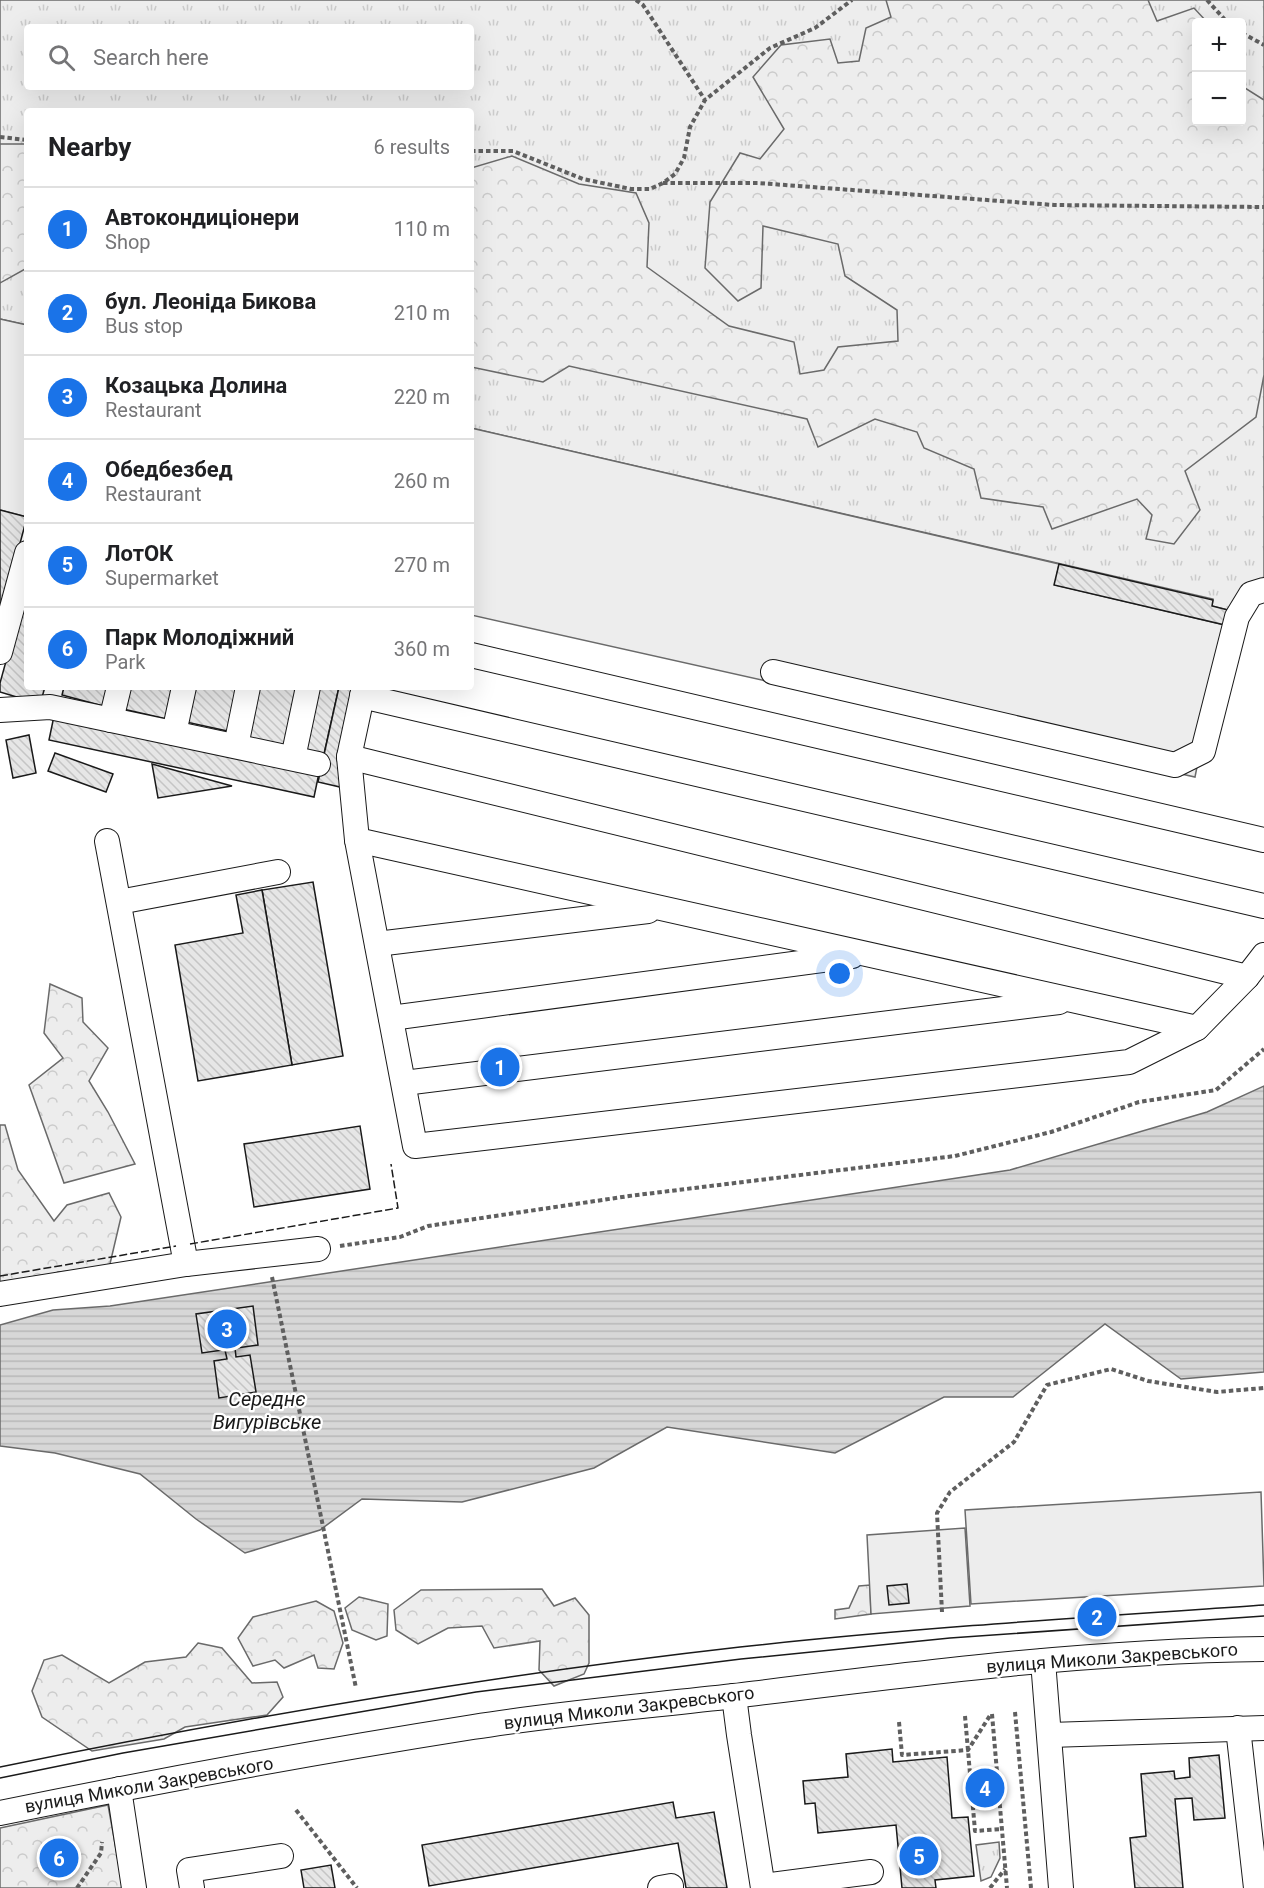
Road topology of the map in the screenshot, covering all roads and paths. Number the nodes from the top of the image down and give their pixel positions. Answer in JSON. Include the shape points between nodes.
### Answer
{"nodes":[{"id":1,"x":636,"y":0,"type":"edge"},
{"id":2,"x":852,"y":0,"type":"edge"},
{"id":3,"x":1207,"y":0,"type":"edge"},
{"id":4,"x":1223,"y":18,"type":"edge"},
{"id":5,"x":1246,"y":35,"type":"edge"},
{"id":6,"x":1264,"y":45,"type":"edge"},
{"id":7,"x":705,"y":100,"type":"junction"},
{"id":8,"x":0,"y":137,"type":"edge"},
{"id":9,"x":24,"y":140,"type":"edge"},
{"id":10,"x":474,"y":151,"type":"edge"},
{"id":11,"x":663,"y":183,"type":"junction"},
{"id":12,"x":1264,"y":207,"type":"edge"},
{"id":13,"x":24,"y":564,"type":"edge"},
{"id":14,"x":1264,"y":590,"type":"edge"},
{"id":15,"x":0,"y":651,"type":"edge"},
{"id":16,"x":474,"y":656,"type":"edge"},
{"id":17,"x":773,"y":672,"type":"dead end"},
{"id":18,"x":118,"y":690,"type":"edge"},
{"id":19,"x":183,"y":690,"type":"edge"},
{"id":20,"x":247,"y":690,"type":"edge"},
{"id":21,"x":307,"y":690,"type":"edge"},
{"id":22,"x":363,"y":692,"type":"edge"},
{"id":23,"x":52,"y":697,"type":"edge"},
{"id":24,"x":0,"y":710,"type":"edge"},
{"id":25,"x":111,"y":720,"type":"junction"},
{"id":26,"x":174,"y":733,"type":"junction"},
{"id":27,"x":236,"y":746,"type":"junction"},
{"id":28,"x":350,"y":757,"type":"junction"},
{"id":29,"x":293,"y":758,"type":"junction"},
{"id":30,"x":318,"y":764,"type":"dead end"},
{"id":31,"x":357,"y":840,"type":"junction"},
{"id":32,"x":1264,"y":840,"type":"edge"},
{"id":33,"x":107,"y":842,"type":"dead end"},
{"id":34,"x":278,"y":872,"type":"dead end"},
{"id":35,"x":119,"y":902,"type":"junction"},
{"id":36,"x":1264,"y":906,"type":"edge"},
{"id":37,"x":667,"y":909,"type":"junction"},
{"id":38,"x":376,"y":944,"type":"junction"},
{"id":39,"x":868,"y":954,"type":"junction"},
{"id":40,"x":1264,"y":956,"type":"edge"},
{"id":41,"x":1247,"y":977,"type":"junction"},
{"id":42,"x":1076,"y":1000,"type":"junction"},
{"id":43,"x":391,"y":1018,"type":"junction"},
{"id":44,"x":1197,"y":1028,"type":"junction"},
{"id":45,"x":1264,"y":1048,"type":"edge"},
{"id":46,"x":404,"y":1083,"type":"junction"},
{"id":47,"x":318,"y":1249,"type":"joint"},
{"id":48,"x":186,"y":1264,"type":"junction"},
{"id":49,"x":270,"y":1268,"type":"dead end"},
{"id":50,"x":0,"y":1294,"type":"edge"},
{"id":51,"x":1264,"y":1388,"type":"edge"},
{"id":52,"x":942,"y":1612,"type":"dead end"},
{"id":53,"x":1264,"y":1649,"type":"edge"},
{"id":54,"x":1043,"y":1661,"type":"junction"},
{"id":55,"x":356,"y":1688,"type":"dead end"},
{"id":56,"x":734,"y":1696,"type":"junction"},
{"id":57,"x":1015,"y":1712,"type":"dead end"},
{"id":58,"x":965,"y":1716,"type":"dead end"},
{"id":59,"x":899,"y":1722,"type":"dead end"},
{"id":60,"x":1238,"y":1728,"type":"junction"},
{"id":61,"x":1264,"y":1728,"type":"edge"},
{"id":62,"x":1050,"y":1735,"type":"junction"},
{"id":63,"x":968,"y":1750,"type":"junction"},
{"id":64,"x":119,"y":1789,"type":"junction"},
{"id":65,"x":296,"y":1810,"type":"dead end"},
{"id":66,"x":0,"y":1812,"type":"edge"},
{"id":67,"x":1002,"y":1829,"type":"junction"},
{"id":68,"x":102,"y":1842,"type":"dead end"},
{"id":69,"x":281,"y":1856,"type":"dead end"},
{"id":70,"x":1006,"y":1869,"type":"junction"},
{"id":71,"x":871,"y":1872,"type":"dead end"},
{"id":72,"x":763,"y":1887,"type":"edge"},
{"id":73,"x":78,"y":1888,"type":"edge"},
{"id":74,"x":134,"y":1888,"type":"edge"},
{"id":75,"x":192,"y":1888,"type":"edge"},
{"id":76,"x":357,"y":1888,"type":"edge"},
{"id":77,"x":660,"y":1888,"type":"edge"},
{"id":78,"x":671,"y":1888,"type":"edge"},
{"id":79,"x":990,"y":1888,"type":"edge"},
{"id":80,"x":1007,"y":1888,"type":"edge"},
{"id":81,"x":1031,"y":1888,"type":"edge"},
{"id":82,"x":1061,"y":1888,"type":"edge"},
{"id":83,"x":1256,"y":1888,"type":"edge"}],
"edges":[{"from":1,"to":7,"type":"path"},
{"from":2,"to":7,"type":"path","via":[[815,28],[770,48]]},
{"from":3,"to":4,"type":"path"},
{"from":5,"to":6,"type":"path"},
{"from":7,"to":11,"type":"path","via":[[690,127],[684,158],[675,174]]},
{"from":8,"to":9,"type":"path"},
{"from":10,"to":11,"type":"path","via":[[513,151],[583,179],[631,189],[650,189]]},
{"from":11,"to":12,"type":"path","via":[[758,183],[1054,206]]},
{"from":13,"to":15,"type":"street"},
{"from":14,"to":17,"type":"street","via":[[1251,594],[1237,617],[1203,751],[1175,765]]},
{"from":16,"to":32,"type":"street"},
{"from":18,"to":25,"type":"street"},
{"from":19,"to":26,"type":"street"},
{"from":20,"to":27,"type":"street"},
{"from":21,"to":29,"type":"street"},
{"from":22,"to":28,"type":"street"},
{"from":22,"to":36,"type":"street"},
{"from":23,"to":24,"type":"street"},
{"from":23,"to":25,"type":"street"},
{"from":25,"to":26,"type":"street"},
{"from":26,"to":27,"type":"street"},
{"from":27,"to":29,"type":"street"},
{"from":28,"to":31,"type":"street"},
{"from":28,"to":41,"type":"street"},
{"from":29,"to":30,"type":"street"},
{"from":31,"to":37,"type":"street"},
{"from":31,"to":38,"type":"street"},
{"from":33,"to":35,"type":"street"},
{"from":34,"to":35,"type":"street"},
{"from":35,"to":48,"type":"street"},
{"from":37,"to":38,"type":"street"},
{"from":37,"to":39,"type":"street"},
{"from":38,"to":43,"type":"street"},
{"from":39,"to":42,"type":"street"},
{"from":39,"to":43,"type":"street"},
{"from":40,"to":41,"type":"street"},
{"from":41,"to":44,"type":"street"},
{"from":42,"to":44,"type":"street"},
{"from":42,"to":46,"type":"street"},
{"from":43,"to":46,"type":"street"},
{"from":44,"to":46,"type":"street","via":[[1129,1062],[416,1146]]},
{"from":45,"to":47,"type":"path","via":[[1216,1090],[1139,1102],[1051,1132],[955,1156],[617,1198],[428,1226],[400,1237]]},
{"from":47,"to":48,"type":"street"},
{"from":48,"to":50,"type":"street"},
{"from":49,"to":55,"type":"path"},
{"from":51,"to":52,"type":"path","via":[[1217,1392],[1148,1381],[1111,1369],[1047,1385],[1014,1442],[950,1492],[937,1513]]},
{"from":53,"to":54,"type":"street","name":"вулиця Миколи Закревського"},
{"from":54,"to":56,"type":"street","name":"вулиця Миколи Закревського"},
{"from":54,"to":62,"type":"street"},
{"from":56,"to":64,"type":"street","name":"вулиця Миколи Закревського","via":[[476,1726]]},
{"from":56,"to":72,"type":"street"},
{"from":57,"to":81,"type":"path"},
{"from":58,"to":63,"type":"path"},
{"from":59,"to":63,"type":"path","via":[[902,1755]]},
{"from":60,"to":61,"type":"street"},
{"from":60,"to":62,"type":"street"},
{"from":60,"to":83,"type":"street"},
{"from":62,"to":82,"type":"street"},
{"from":63,"to":67,"type":"path","via":[[975,1831]]},
{"from":63,"to":67,"type":"path","via":[[992,1714]]},
{"from":64,"to":66,"type":"street","name":"вулиця Миколи Закревського"},
{"from":64,"to":74,"type":"street"},
{"from":65,"to":76,"type":"path"},
{"from":67,"to":70,"type":"path"},
{"from":68,"to":73,"type":"path","via":[[101,1853]]},
{"from":69,"to":75,"type":"street","via":[[189,1870]]},
{"from":70,"to":79,"type":"path"},
{"from":70,"to":80,"type":"path"},
{"from":71,"to":72,"type":"street"},
{"from":77,"to":78,"type":"street"}]}
